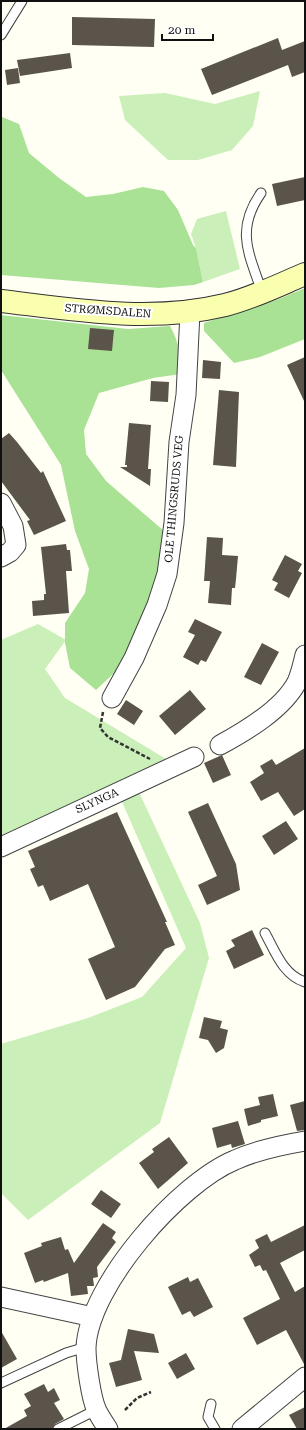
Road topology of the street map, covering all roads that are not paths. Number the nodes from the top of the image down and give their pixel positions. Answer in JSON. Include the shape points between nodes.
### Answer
{"nodes":[{"id":1,"x":22,"y":1,"type":"edge"},
{"id":2,"x":1,"y":35,"type":"edge"},
{"id":3,"x":261,"y":193,"type":"dead end"},
{"id":4,"x":305,"y":274,"type":"edge"},
{"id":5,"x":262,"y":292,"type":"junction"},
{"id":6,"x":1,"y":301,"type":"edge"},
{"id":7,"x":190,"y":312,"type":"junction"},
{"id":8,"x":1,"y":503,"type":"edge"},
{"id":9,"x":1,"y":557,"type":"edge"},
{"id":10,"x":305,"y":654,"type":"edge"},
{"id":11,"x":301,"y":685,"type":"edge"},
{"id":12,"x":112,"y":698,"type":"road end"},
{"id":13,"x":220,"y":745,"type":"dead end"},
{"id":14,"x":194,"y":757,"type":"dead end"},
{"id":15,"x":1,"y":847,"type":"edge"},
{"id":16,"x":265,"y":933,"type":"dead end"},
{"id":17,"x":305,"y":982,"type":"edge"},
{"id":18,"x":305,"y":1141,"type":"edge"},
{"id":19,"x":1,"y":1297,"type":"edge"},
{"id":20,"x":94,"y":1316,"type":"junction"},
{"id":21,"x":86,"y":1347,"type":"junction"},
{"id":22,"x":305,"y":1377,"type":"edge"},
{"id":23,"x":1,"y":1383,"type":"edge"},
{"id":24,"x":211,"y":1404,"type":"dead end"},
{"id":25,"x":96,"y":1410,"type":"junction"},
{"id":26,"x":58,"y":1429,"type":"edge"},
{"id":27,"x":108,"y":1429,"type":"edge"},
{"id":28,"x":215,"y":1429,"type":"edge"},
{"id":29,"x":242,"y":1429,"type":"edge"}],
"edges":[{"from":1,"to":2,"type":"lane"},
{"from":3,"to":5,"type":"lane","via":[[253,205],[246,226],[249,252]]},
{"from":4,"to":5,"type":"main road","name":"STRØMSDALEN"},
{"from":5,"to":7,"type":"main road","name":"STRØMSDALEN","via":[[227,304]]},
{"from":6,"to":7,"type":"main road","name":"STRØMSDALEN","via":[[118,314],[158,315]]},
{"from":7,"to":12,"type":"street","name":"OLE THINGSRUDS VEG","via":[[186,395],[167,574],[137,652]]},
{"from":8,"to":9,"type":"street","via":[[13,526],[16,545]]},
{"from":10,"to":11,"type":"street"},
{"from":11,"to":13,"type":"street","via":[[261,720]]},
{"from":14,"to":15,"type":"street","name":"SLYNGA"},
{"from":16,"to":17,"type":"lane","via":[[287,971]]},
{"from":18,"to":20,"type":"street","via":[[279,1145],[234,1160],[200,1180],[154,1224],[120,1266]]},
{"from":19,"to":20,"type":"street"},
{"from":20,"to":21,"type":"street"},
{"from":21,"to":23,"type":"lane","via":[[66,1353]]},
{"from":21,"to":25,"type":"street"},
{"from":22,"to":29,"type":"street"},
{"from":24,"to":28,"type":"lane","via":[[208,1417]]},
{"from":25,"to":26,"type":"lane"},
{"from":25,"to":27,"type":"street"}]}
